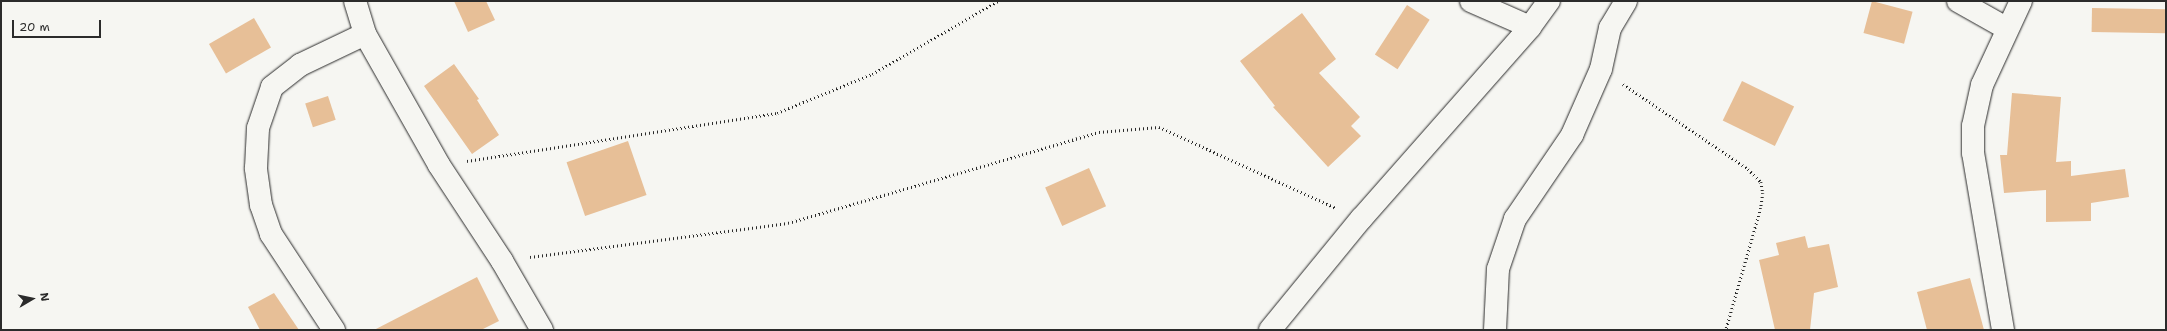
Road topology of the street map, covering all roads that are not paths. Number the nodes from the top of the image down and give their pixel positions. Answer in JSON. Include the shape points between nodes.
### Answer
{"nodes":[{"id":1,"x":355,"y":1,"type":"edge"},
{"id":2,"x":1470,"y":1,"type":"edge"},
{"id":3,"x":1549,"y":1,"type":"edge"},
{"id":4,"x":1626,"y":1,"type":"edge"},
{"id":5,"x":1958,"y":1,"type":"edge"},
{"id":6,"x":2021,"y":1,"type":"edge"},
{"id":7,"x":1530,"y":27,"type":"junction"},
{"id":8,"x":2006,"y":28,"type":"junction"},
{"id":9,"x":365,"y":34,"type":"junction"},
{"id":10,"x":334,"y":330,"type":"edge"},
{"id":11,"x":542,"y":330,"type":"edge"},
{"id":12,"x":1270,"y":330,"type":"edge"},
{"id":13,"x":1495,"y":330,"type":"edge"},
{"id":14,"x":2003,"y":330,"type":"edge"}],
"edges":[{"from":1,"to":9,"type":"street"},
{"from":2,"to":7,"type":"street"},
{"from":3,"to":7,"type":"street"},
{"from":4,"to":13,"type":"street","via":[[1610,28],[1601,68],[1572,135],[1515,219],[1498,269]]},
{"from":5,"to":8,"type":"street"},
{"from":6,"to":8,"type":"street"},
{"from":7,"to":12,"type":"street","via":[[1361,219]]},
{"from":8,"to":14,"type":"street","via":[[1982,85],[1973,133],[1973,153]]},
{"from":9,"to":10,"type":"street","via":[[300,65],[272,87],[258,128],[256,168],[262,205],[271,234]]},
{"from":9,"to":11,"type":"street","via":[[439,165],[502,261]]}]}
